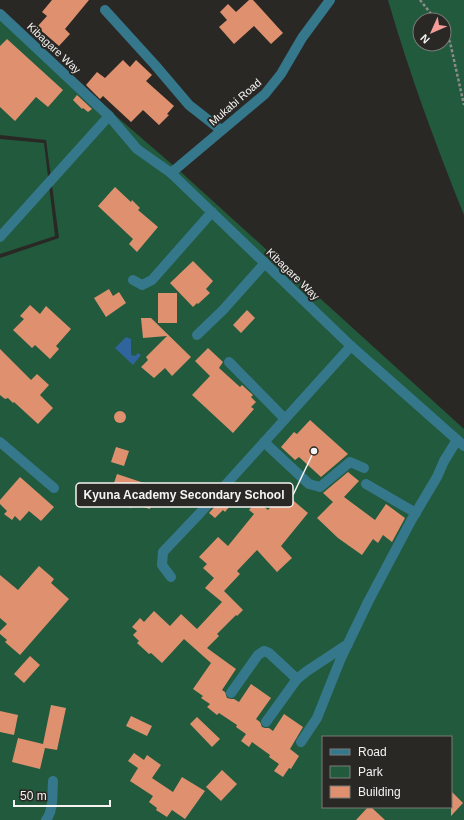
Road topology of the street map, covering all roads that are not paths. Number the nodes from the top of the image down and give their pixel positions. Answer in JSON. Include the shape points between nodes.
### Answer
{"nodes":[{"id":1,"x":330,"y":0,"type":"edge"},
{"id":2,"x":105,"y":10,"type":"dead end"},
{"id":3,"x":0,"y":14,"type":"edge"},
{"id":4,"x":109,"y":116,"type":"junction"},
{"id":5,"x":221,"y":130,"type":"junction"},
{"id":6,"x":171,"y":173,"type":"junction"},
{"id":7,"x":212,"y":212,"type":"junction"},
{"id":8,"x":0,"y":237,"type":"edge"},
{"id":9,"x":265,"y":264,"type":"junction"},
{"id":10,"x":133,"y":280,"type":"dead end"},
{"id":11,"x":197,"y":335,"type":"dead end"},
{"id":12,"x":351,"y":346,"type":"junction"},
{"id":13,"x":229,"y":362,"type":"dead end"},
{"id":14,"x":285,"y":419,"type":"junction"},
{"id":15,"x":0,"y":442,"type":"edge"},
{"id":16,"x":264,"y":442,"type":"junction"},
{"id":17,"x":461,"y":443,"type":"edge"},
{"id":18,"x":364,"y":468,"type":"dead end"},
{"id":19,"x":366,"y":484,"type":"dead end"},
{"id":20,"x":54,"y":488,"type":"dead end"},
{"id":21,"x":416,"y":513,"type":"junction"},
{"id":22,"x":171,"y":577,"type":"dead end"},
{"id":23,"x":348,"y":644,"type":"junction"},
{"id":24,"x":297,"y":679,"type":"junction"},
{"id":25,"x":231,"y":694,"type":"dead end"},
{"id":26,"x":266,"y":722,"type":"dead end"},
{"id":27,"x":301,"y":742,"type":"dead end"},
{"id":28,"x":53,"y":781,"type":"dead end"},
{"id":29,"x":46,"y":820,"type":"edge"}],
"edges":[{"from":1,"to":5,"type":"street","name":"Mukabi Road","via":[[266,94]]},
{"from":2,"to":5,"type":"street","via":[[189,105]]},
{"from":3,"to":4,"type":"street","name":"Kibagare Way"},
{"from":4,"to":6,"type":"street","name":"Kibagare Way","via":[[137,148]]},
{"from":4,"to":8,"type":"street"},
{"from":5,"to":6,"type":"street","name":"Mukabi Road"},
{"from":6,"to":7,"type":"street","name":"Kibagare Way"},
{"from":7,"to":9,"type":"street","name":"Kibagare Way"},
{"from":7,"to":10,"type":"street","via":[[152,280],[142,285]]},
{"from":9,"to":11,"type":"street"},
{"from":9,"to":12,"type":"street","name":"Kibagare Way"},
{"from":12,"to":14,"type":"street"},
{"from":12,"to":17,"type":"street","name":"Kibagare Way"},
{"from":13,"to":14,"type":"street"},
{"from":14,"to":16,"type":"street"},
{"from":15,"to":20,"type":"street"},
{"from":16,"to":18,"type":"street","via":[[310,484],[320,487],[350,462]]},
{"from":16,"to":22,"type":"street","via":[[163,552],[162,565]]},
{"from":17,"to":21,"type":"street","via":[[444,461]]},
{"from":19,"to":21,"type":"street"},
{"from":21,"to":23,"type":"street"},
{"from":23,"to":24,"type":"street"},
{"from":23,"to":27,"type":"street","via":[[318,718]]},
{"from":24,"to":25,"type":"street","via":[[264,651],[258,655]]},
{"from":24,"to":26,"type":"street"},
{"from":28,"to":29,"type":"street","via":[[52,806]]}]}
